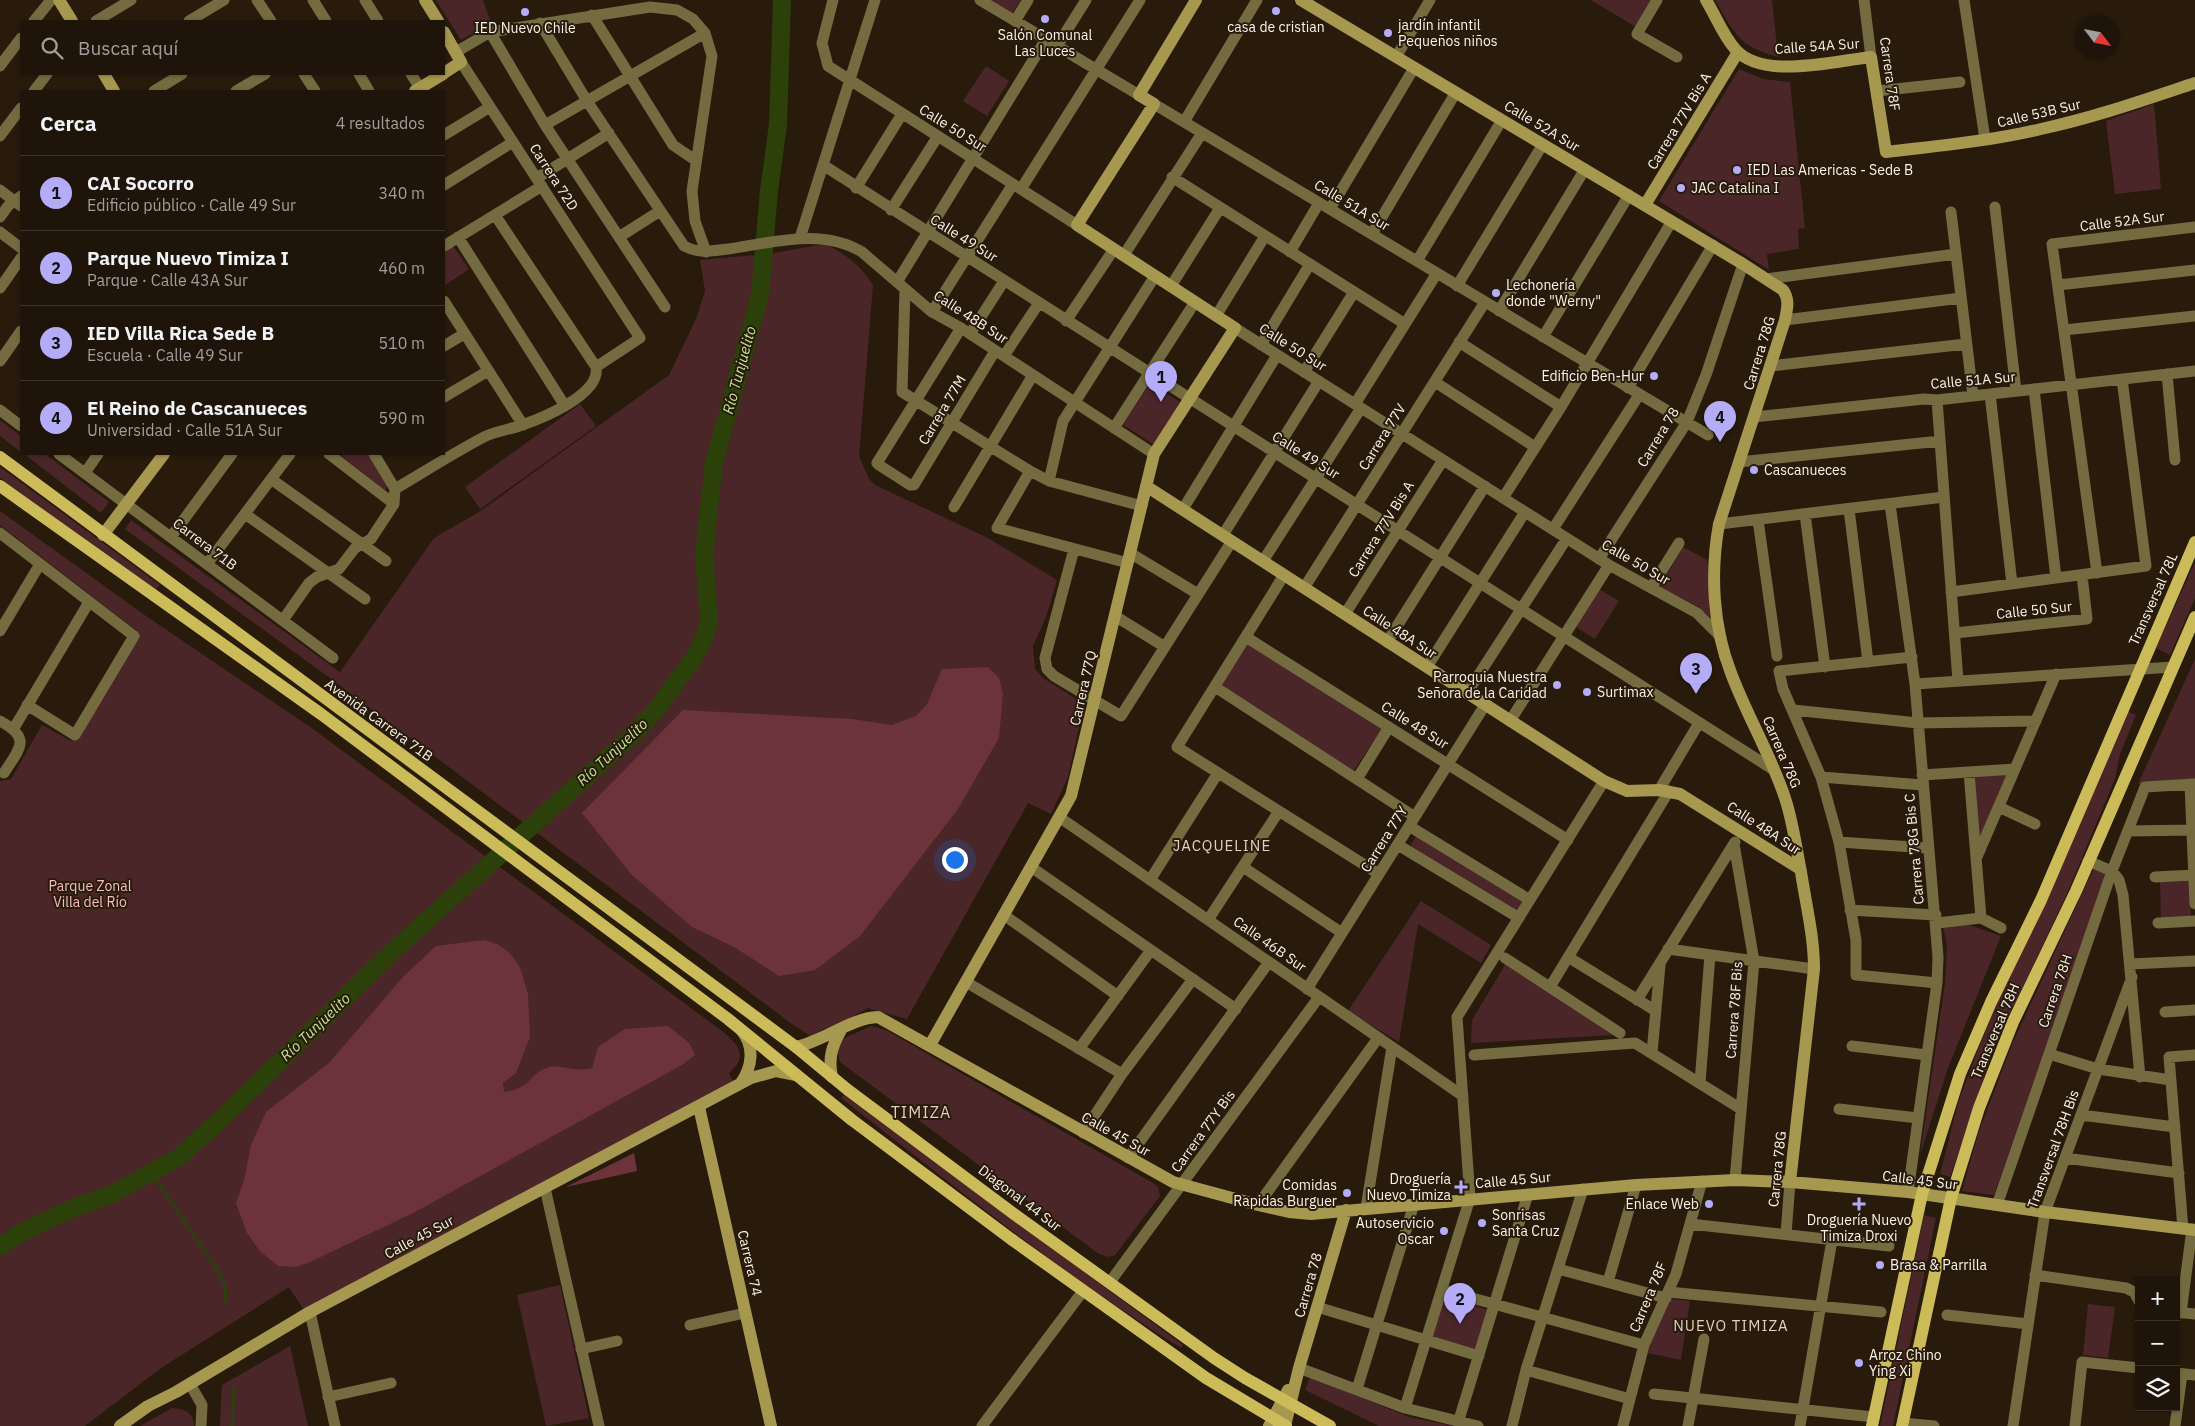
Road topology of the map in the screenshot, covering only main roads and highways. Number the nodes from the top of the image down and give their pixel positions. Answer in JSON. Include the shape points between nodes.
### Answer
{"nodes":[{"id":1,"x":0,"y":457,"type":"edge"},
{"id":2,"x":0,"y":486,"type":"edge"},
{"id":3,"x":2195,"y":542,"type":"edge"},
{"id":4,"x":2195,"y":617,"type":"edge"},
{"id":5,"x":2139,"y":669,"type":"joint"},
{"id":6,"x":740,"y":1006,"type":"joint"},
{"id":7,"x":1271,"y":1422,"type":"edge"},
{"id":8,"x":1873,"y":1422,"type":"edge"},
{"id":9,"x":1903,"y":1424,"type":"edge"},
{"id":10,"x":1285,"y":1426,"type":"edge"},
{"id":11,"x":1330,"y":1426,"type":"edge"}],
"edges":[{"from":1,"to":6,"type":"main road","name":"Avenida Carrera 71B"},
{"from":2,"to":7,"type":"main road","via":[[321,714],[742,1029],[852,1120],[1084,1291]]},
{"from":3,"to":5,"type":"main road","name":"Transversal 78L"},
{"from":4,"to":9,"type":"main road","name":"Transversal 78H","via":[[1997,1060],[1951,1198]]},
{"from":5,"to":8,"type":"main road","name":"Transversal 78H","via":[[2041,900],[1975,1038],[1949,1108],[1922,1194]]},
{"from":6,"to":11,"type":"main road","name":"Diagonal 44 Sur","via":[[1214,1358]]},
{"from":7,"to":10,"type":"main road"}]}
